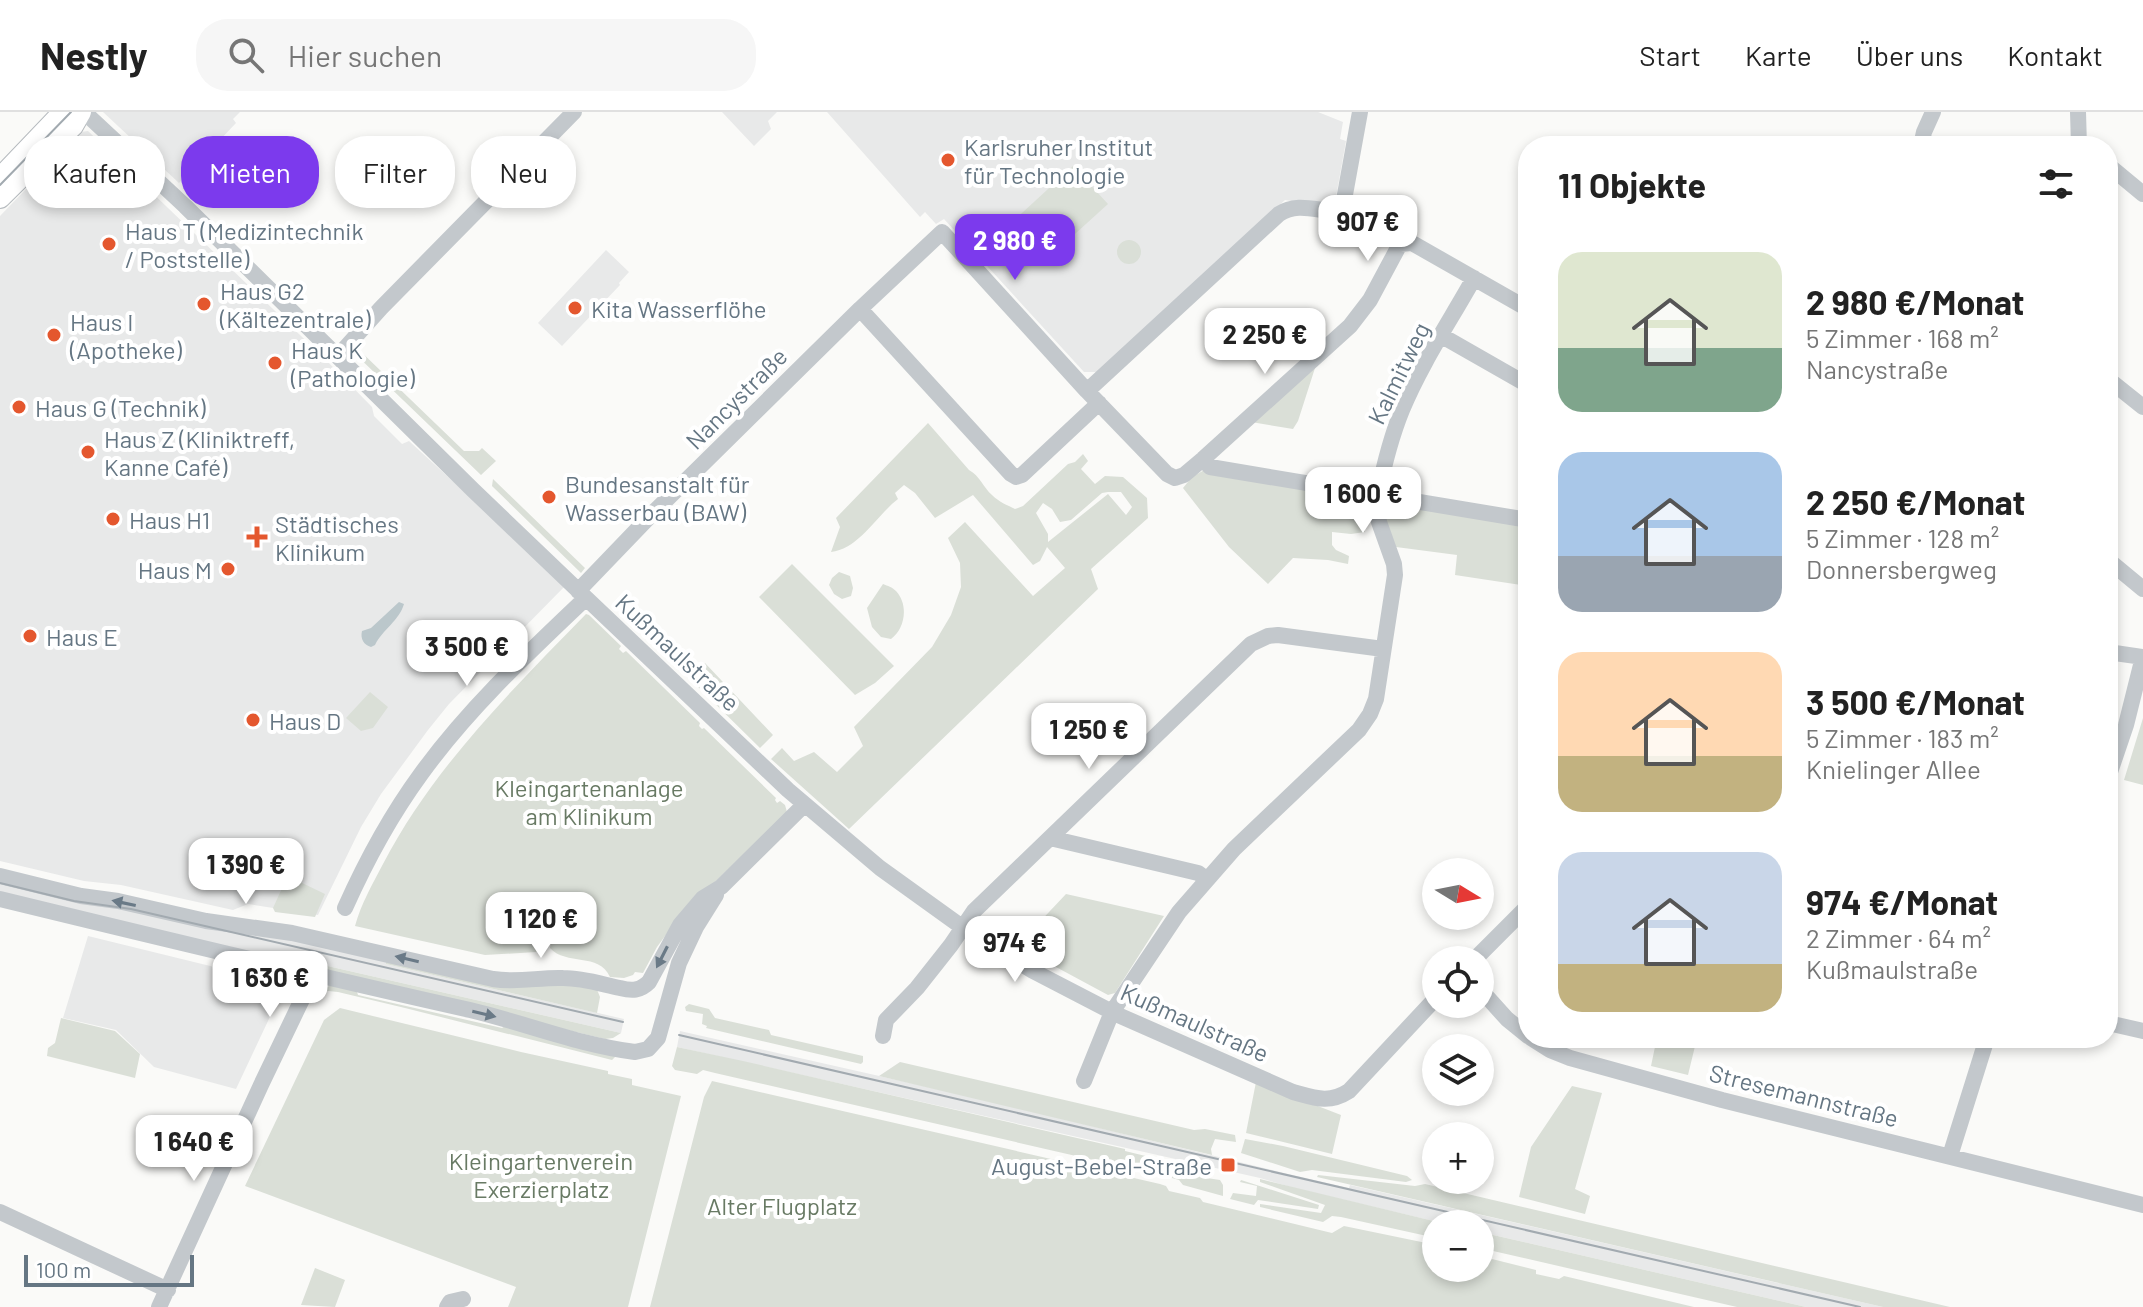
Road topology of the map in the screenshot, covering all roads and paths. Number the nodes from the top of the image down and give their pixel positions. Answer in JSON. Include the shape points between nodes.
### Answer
{"nodes":[{"id":1,"x":63,"y":112,"type":"edge"},
{"id":2,"x":83,"y":112,"type":"edge"},
{"id":3,"x":574,"y":112,"type":"edge"},
{"id":4,"x":1360,"y":112,"type":"edge"},
{"id":5,"x":1933,"y":112,"type":"edge"},
{"id":6,"x":2078,"y":112,"type":"edge"},
{"id":7,"x":1923,"y":136,"type":"edge"},
{"id":8,"x":2080,"y":136,"type":"edge"},
{"id":9,"x":2118,"y":173,"type":"edge"},
{"id":10,"x":0,"y":178,"type":"edge"},
{"id":11,"x":2143,"y":194,"type":"edge"},
{"id":12,"x":0,"y":198,"type":"edge"},
{"id":13,"x":1345,"y":211,"type":"junction"},
{"id":14,"x":1400,"y":244,"type":"junction"},
{"id":15,"x":1474,"y":278,"type":"junction"},
{"id":16,"x":1518,"y":303,"type":"edge"},
{"id":17,"x":860,"y":309,"type":"junction"},
{"id":18,"x":1442,"y":336,"type":"junction"},
{"id":19,"x":338,"y":356,"type":"junction"},
{"id":20,"x":1518,"y":379,"type":"edge"},
{"id":21,"x":2118,"y":387,"type":"edge"},
{"id":22,"x":1093,"y":397,"type":"junction"},
{"id":23,"x":2143,"y":407,"type":"edge"},
{"id":24,"x":1203,"y":459,"type":"junction"},
{"id":25,"x":1376,"y":494,"type":"junction"},
{"id":26,"x":1518,"y":518,"type":"edge"},
{"id":27,"x":2118,"y":568,"type":"edge"},
{"id":28,"x":2143,"y":589,"type":"edge"},
{"id":29,"x":582,"y":594,"type":"junction"},
{"id":30,"x":1383,"y":649,"type":"junction"},
{"id":31,"x":2118,"y":653,"type":"edge"},
{"id":32,"x":2143,"y":657,"type":"edge"},
{"id":33,"x":2118,"y":749,"type":"edge"},
{"id":34,"x":804,"y":805,"type":"junction"},
{"id":35,"x":1050,"y":838,"type":"junction"},
{"id":36,"x":0,"y":876,"type":"edge"},
{"id":37,"x":1206,"y":879,"type":"junction"},
{"id":38,"x":721,"y":887,"type":"junction"},
{"id":39,"x":0,"y":899,"type":"edge"},
{"id":40,"x":345,"y":908,"type":"dead end"},
{"id":41,"x":1518,"y":916,"type":"edge"},
{"id":42,"x":962,"y":927,"type":"junction"},
{"id":43,"x":1488,"y":946,"type":"edge"},
{"id":44,"x":311,"y":975,"type":"junction"},
{"id":45,"x":643,"y":988,"type":"junction"},
{"id":46,"x":1494,"y":1005,"type":"edge"},
{"id":47,"x":1112,"y":1012,"type":"junction"},
{"id":48,"x":1422,"y":1013,"type":"edge"},
{"id":49,"x":663,"y":1020,"type":"junction"},
{"id":50,"x":2118,"y":1025,"type":"edge"},
{"id":51,"x":1518,"y":1028,"type":"edge"},
{"id":52,"x":2143,"y":1031,"type":"edge"},
{"id":53,"x":883,"y":1036,"type":"dead end"},
{"id":54,"x":1547,"y":1048,"type":"edge"},
{"id":55,"x":1984,"y":1048,"type":"edge"},
{"id":56,"x":1084,"y":1081,"type":"dead end"},
{"id":57,"x":1950,"y":1156,"type":"junction"},
{"id":58,"x":2143,"y":1205,"type":"edge"},
{"id":59,"x":0,"y":1212,"type":"edge"},
{"id":60,"x":168,"y":1290,"type":"junction"},
{"id":61,"x":463,"y":1299,"type":"dead end"},
{"id":62,"x":159,"y":1307,"type":"edge"},
{"id":63,"x":447,"y":1307,"type":"edge"}],
"edges":[{"from":1,"to":10,"type":"main road"},
{"from":2,"to":12,"type":"main road"},
{"from":2,"to":19,"type":"street","name":"Kußmaulstraße"},
{"from":3,"to":19,"type":"street"},
{"from":4,"to":13,"type":"street"},
{"from":5,"to":7,"type":"street"},
{"from":6,"to":8,"type":"street"},
{"from":9,"to":11,"type":"street"},
{"from":13,"to":14,"type":"street"},
{"from":13,"to":22,"type":"street","via":[[1297,207],[1279,214]]},
{"from":14,"to":15,"type":"street","via":[[1412,243]]},
{"from":14,"to":24,"type":"street","via":[[1350,326]]},
{"from":15,"to":16,"type":"street"},
{"from":15,"to":18,"type":"street","name":"Kalmitweg"},
{"from":17,"to":22,"type":"street","name":"Nancystraße","via":[[942,232]]},
{"from":17,"to":22,"type":"street","via":[[1016,477]]},
{"from":17,"to":29,"type":"street","name":"Nancystraße","via":[[653,513]]},
{"from":18,"to":20,"type":"street"},
{"from":18,"to":25,"type":"street","name":"Kalmitweg","via":[[1402,410]]},
{"from":19,"to":29,"type":"street","name":"Kußmaulstraße"},
{"from":21,"to":23,"type":"street"},
{"from":22,"to":24,"type":"street","name":"Nancystraße","via":[[1167,474],[1184,475]]},
{"from":24,"to":25,"type":"street","via":[[1210,467]]},
{"from":25,"to":26,"type":"street"},
{"from":25,"to":30,"type":"street","via":[[1395,569]]},
{"from":27,"to":28,"type":"street"},
{"from":29,"to":34,"type":"street","name":"Kußmaulstraße"},
{"from":29,"to":40,"type":"street","name":"Nancystraße","via":[[442,747],[394,815]]},
{"from":30,"to":35,"type":"street","via":[[1283,635],[1255,641]]},
{"from":30,"to":37,"type":"street","via":[[1376,699],[1365,723]]},
{"from":31,"to":32,"type":"street"},
{"from":32,"to":33,"type":"street"},
{"from":34,"to":38,"type":"street"},
{"from":34,"to":42,"type":"street","name":"Kußmaulstraße"},
{"from":35,"to":37,"type":"street"},
{"from":35,"to":42,"type":"street"},
{"from":45,"to":36,"type":"street","one_way":true,"via":[[634,991],[563,978],[493,979]]},
{"from":37,"to":47,"type":"street"},
{"from":38,"to":45,"type":"street","one_way":true,"via":[[703,898],[680,925]]},
{"from":38,"to":49,"type":"street","via":[[679,963]]},
{"from":39,"to":44,"type":"street"},
{"from":41,"to":43,"type":"street"},
{"from":42,"to":47,"type":"street","name":"Kußmaulstraße"},
{"from":42,"to":53,"type":"street","via":[[889,1017]]},
{"from":44,"to":49,"type":"street","one_way":true,"via":[[631,1052],[652,1046]]},
{"from":44,"to":60,"type":"street"},
{"from":45,"to":49,"type":"street"},
{"from":46,"to":51,"type":"street","name":"Stresemannstraße"},
{"from":47,"to":48,"type":"street","name":"Kußmaulstraße","via":[[1293,1092],[1329,1100],[1356,1085]]},
{"from":47,"to":56,"type":"street"},
{"from":50,"to":52,"type":"street"},
{"from":54,"to":57,"type":"street","name":"Stresemannstraße","via":[[1722,1100]]},
{"from":55,"to":57,"type":"street"},
{"from":57,"to":58,"type":"street","name":"Stresemannstraße"},
{"from":59,"to":60,"type":"street"},
{"from":60,"to":62,"type":"street"},
{"from":61,"to":63,"type":"street"}]}
